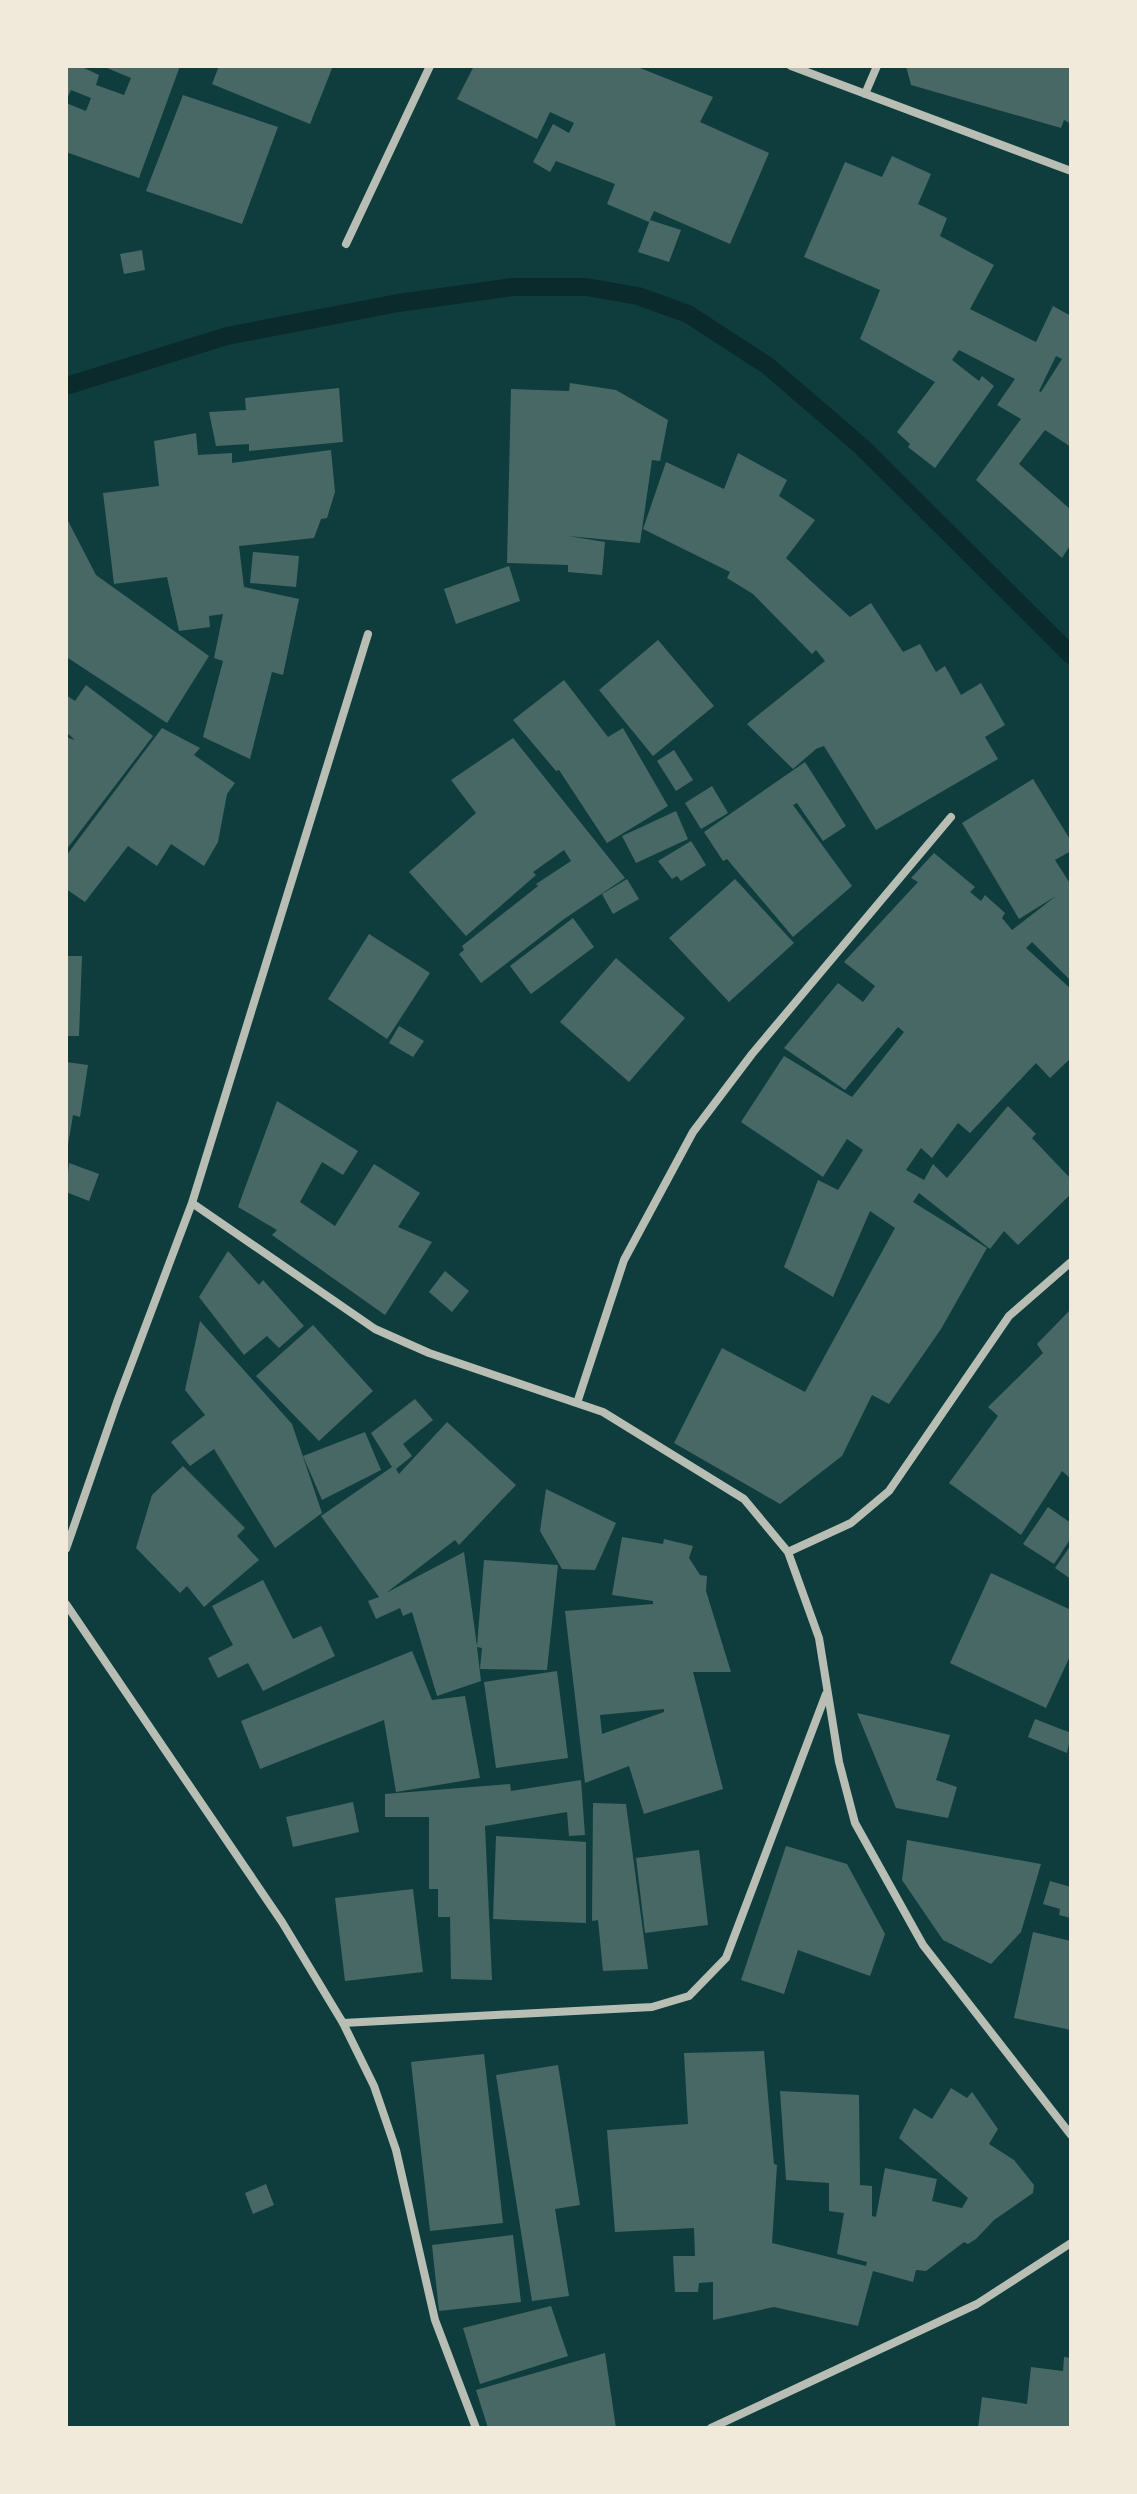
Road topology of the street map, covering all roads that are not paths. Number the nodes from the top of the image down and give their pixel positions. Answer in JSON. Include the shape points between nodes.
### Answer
{"nodes":[{"id":1,"x":430,"y":66,"type":"edge"},
{"id":2,"x":791,"y":66,"type":"edge"},
{"id":3,"x":877,"y":66,"type":"edge"},
{"id":4,"x":865,"y":94,"type":"junction"},
{"id":5,"x":1071,"y":171,"type":"edge"},
{"id":6,"x":346,"y":244,"type":"dead end"},
{"id":7,"x":368,"y":634,"type":"dead end"},
{"id":8,"x":951,"y":817,"type":"dead end"},
{"id":9,"x":192,"y":1203,"type":"junction"},
{"id":10,"x":1071,"y":1262,"type":"edge"},
{"id":11,"x":577,"y":1403,"type":"junction"},
{"id":12,"x":66,"y":1549,"type":"edge"},
{"id":13,"x":788,"y":1552,"type":"junction"},
{"id":14,"x":66,"y":1604,"type":"edge"},
{"id":15,"x":826,"y":1693,"type":"junction"},
{"id":16,"x":343,"y":2023,"type":"junction"},
{"id":17,"x":1071,"y":2135,"type":"edge"},
{"id":18,"x":1071,"y":2243,"type":"edge"},
{"id":19,"x":476,"y":2428,"type":"edge"},
{"id":20,"x":711,"y":2428,"type":"edge"}],
"edges":[{"from":1,"to":6,"type":"street"},
{"from":2,"to":4,"type":"street"},
{"from":3,"to":4,"type":"street"},
{"from":4,"to":5,"type":"street"},
{"from":7,"to":9,"type":"street"},
{"from":8,"to":11,"type":"street","via":[[693,1132],[624,1260]]},
{"from":9,"to":11,"type":"street","via":[[375,1329]]},
{"from":9,"to":12,"type":"street"},
{"from":10,"to":13,"type":"street","via":[[1009,1316],[889,1491],[851,1523]]},
{"from":11,"to":13,"type":"street","via":[[603,1412],[744,1499]]},
{"from":13,"to":15,"type":"street","via":[[819,1638]]},
{"from":14,"to":16,"type":"street","via":[[282,1922]]},
{"from":15,"to":16,"type":"street","via":[[726,1958],[689,1996],[652,2007]]},
{"from":15,"to":17,"type":"street","via":[[855,1823],[923,1945]]},
{"from":16,"to":19,"type":"street","via":[[374,2086],[391,2137],[435,2320]]},
{"from":18,"to":20,"type":"street","via":[[977,2304]]}]}
